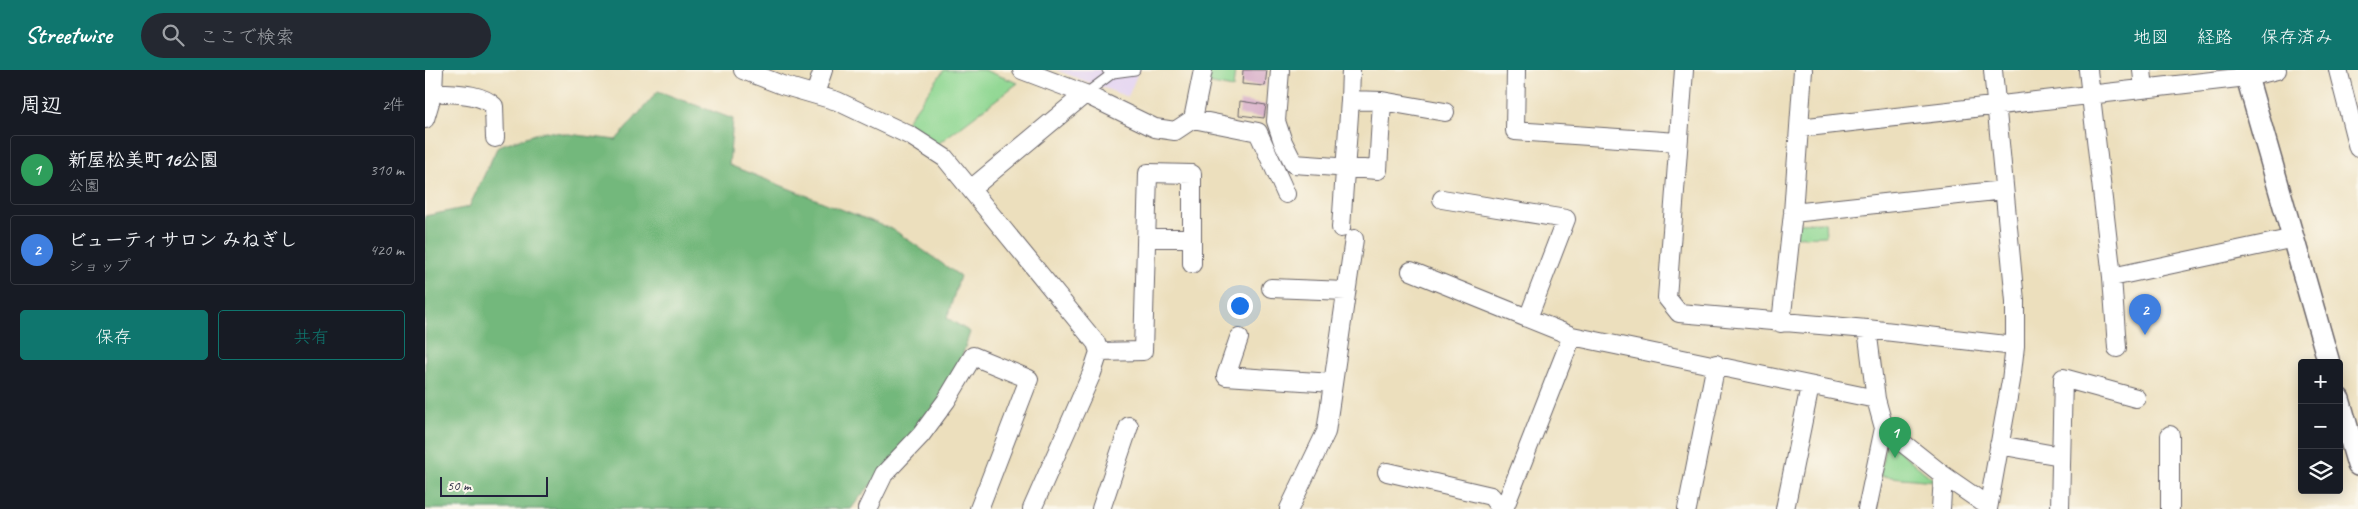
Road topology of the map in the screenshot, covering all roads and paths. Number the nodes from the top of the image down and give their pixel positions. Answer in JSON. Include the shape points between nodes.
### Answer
{"nodes":[{"id":1,"x":434,"y":70,"type":"edge"},
{"id":2,"x":823,"y":70,"type":"edge"},
{"id":3,"x":1021,"y":70,"type":"edge"},
{"id":4,"x":1135,"y":70,"type":"edge"},
{"id":5,"x":1203,"y":70,"type":"edge"},
{"id":6,"x":1280,"y":70,"type":"edge"},
{"id":7,"x":1351,"y":70,"type":"edge"},
{"id":8,"x":1516,"y":70,"type":"edge"},
{"id":9,"x":1683,"y":70,"type":"edge"},
{"id":10,"x":1803,"y":70,"type":"edge"},
{"id":11,"x":1993,"y":70,"type":"edge"},
{"id":12,"x":2088,"y":70,"type":"edge"},
{"id":13,"x":2142,"y":70,"type":"edge"},
{"id":14,"x":2277,"y":70,"type":"edge"},
{"id":15,"x":2338,"y":70,"type":"edge"},
{"id":16,"x":749,"y":71,"type":"edge"},
{"id":17,"x":1110,"y":71,"type":"edge"},
{"id":18,"x":2247,"y":74,"type":"edge"},
{"id":19,"x":2144,"y":89,"type":"junction"},
{"id":20,"x":433,"y":92,"type":"junction"},
{"id":21,"x":815,"y":94,"type":"junction"},
{"id":22,"x":1085,"y":94,"type":"junction"},
{"id":23,"x":2090,"y":95,"type":"junction"},
{"id":24,"x":1350,"y":100,"type":"junction"},
{"id":25,"x":1383,"y":101,"type":"junction"},
{"id":26,"x":1996,"y":106,"type":"junction"},
{"id":27,"x":1445,"y":112,"type":"dead end"},
{"id":28,"x":426,"y":115,"type":"edge"},
{"id":29,"x":1193,"y":119,"type":"junction"},
{"id":30,"x":1799,"y":128,"type":"junction"},
{"id":31,"x":495,"y":138,"type":"dead end"},
{"id":32,"x":1677,"y":142,"type":"junction"},
{"id":33,"x":2358,"y":148,"type":"edge"},
{"id":34,"x":1345,"y":168,"type":"junction"},
{"id":35,"x":971,"y":189,"type":"junction"},
{"id":36,"x":2005,"y":190,"type":"junction"},
{"id":37,"x":1286,"y":194,"type":"dead end"},
{"id":38,"x":1442,"y":198,"type":"dead end"},
{"id":39,"x":1793,"y":213,"type":"junction"},
{"id":40,"x":1146,"y":238,"type":"junction"},
{"id":41,"x":1192,"y":238,"type":"junction"},
{"id":42,"x":2294,"y":238,"type":"junction"},
{"id":43,"x":1192,"y":264,"type":"dead end"},
{"id":44,"x":1411,"y":271,"type":"dead end"},
{"id":45,"x":2112,"y":277,"type":"junction"},
{"id":46,"x":1271,"y":288,"type":"dead end"},
{"id":47,"x":1346,"y":291,"type":"junction"},
{"id":48,"x":1528,"y":318,"type":"junction"},
{"id":49,"x":1781,"y":323,"type":"junction"},
{"id":50,"x":1867,"y":329,"type":"junction"},
{"id":51,"x":1573,"y":336,"type":"junction"},
{"id":52,"x":1239,"y":338,"type":"dead end"},
{"id":53,"x":2015,"y":346,"type":"junction"},
{"id":54,"x":2117,"y":348,"type":"dead end"},
{"id":55,"x":1099,"y":352,"type":"junction"},
{"id":56,"x":2328,"y":359,"type":"edge"},
{"id":57,"x":1716,"y":364,"type":"junction"},
{"id":58,"x":1333,"y":383,"type":"junction"},
{"id":59,"x":1810,"y":386,"type":"junction"},
{"id":60,"x":2136,"y":398,"type":"dead end"},
{"id":61,"x":1876,"y":399,"type":"junction"},
{"id":62,"x":2340,"y":404,"type":"edge"},
{"id":63,"x":1129,"y":426,"type":"dead end"},
{"id":64,"x":1883,"y":428,"type":"junction"},
{"id":65,"x":2170,"y":435,"type":"dead end"},
{"id":66,"x":1999,"y":445,"type":"junction"},
{"id":67,"x":2061,"y":456,"type":"junction"},
{"id":68,"x":2358,"y":465,"type":"edge"},
{"id":69,"x":1387,"y":472,"type":"dead end"},
{"id":70,"x":1943,"y":475,"type":"junction"},
{"id":71,"x":1988,"y":508,"type":"edge"},
{"id":72,"x":867,"y":509,"type":"edge"},
{"id":73,"x":979,"y":509,"type":"edge"},
{"id":74,"x":1032,"y":509,"type":"edge"},
{"id":75,"x":1101,"y":509,"type":"edge"},
{"id":76,"x":1289,"y":509,"type":"edge"},
{"id":77,"x":1503,"y":509,"type":"edge"},
{"id":78,"x":1687,"y":509,"type":"edge"},
{"id":79,"x":1785,"y":509,"type":"edge"},
{"id":80,"x":1867,"y":509,"type":"edge"},
{"id":81,"x":1941,"y":509,"type":"edge"},
{"id":82,"x":2060,"y":509,"type":"edge"},
{"id":83,"x":2170,"y":509,"type":"edge"}],
"edges":[{"from":1,"to":20,"type":"street"},
{"from":2,"to":21,"type":"street"},
{"from":3,"to":22,"type":"street"},
{"from":4,"to":17,"type":"lane"},
{"from":5,"to":29,"type":"street"},
{"from":6,"to":34,"type":"street","via":[[1276,121],[1294,164]]},
{"from":7,"to":24,"type":"street"},
{"from":8,"to":32,"type":"street","via":[[1515,131]]},
{"from":9,"to":32,"type":"street"},
{"from":10,"to":30,"type":"street"},
{"from":11,"to":26,"type":"street"},
{"from":12,"to":23,"type":"street"},
{"from":13,"to":19,"type":"street"},
{"from":14,"to":18,"type":"street"},
{"from":15,"to":33,"type":"street"},
{"from":16,"to":21,"type":"street"},
{"from":17,"to":22,"type":"lane"},
{"from":18,"to":19,"type":"street"},
{"from":18,"to":42,"type":"street"},
{"from":19,"to":23,"type":"street"},
{"from":20,"to":28,"type":"street"},
{"from":20,"to":31,"type":"street","via":[[488,101],[494,106]]},
{"from":21,"to":35,"type":"street","via":[[911,136],[945,158]]},
{"from":22,"to":29,"type":"street","via":[[1155,128],[1175,131]]},
{"from":22,"to":35,"type":"street"},
{"from":23,"to":26,"type":"street"},
{"from":23,"to":45,"type":"street"},
{"from":24,"to":25,"type":"street"},
{"from":24,"to":34,"type":"street"},
{"from":25,"to":27,"type":"street"},
{"from":25,"to":34,"type":"street","via":[[1378,170]]},
{"from":26,"to":30,"type":"street"},
{"from":26,"to":36,"type":"street"},
{"from":29,"to":37,"type":"street","via":[[1258,132]]},
{"from":30,"to":39,"type":"street"},
{"from":32,"to":49,"type":"street","via":[[1667,298],[1679,313]]},
{"from":34,"to":47,"type":"street"},
{"from":35,"to":55,"type":"street","via":[[1096,343]]},
{"from":36,"to":39,"type":"street"},
{"from":36,"to":53,"type":"street","via":[[2015,301]]},
{"from":38,"to":48,"type":"street","via":[[1566,219]]},
{"from":39,"to":49,"type":"street"},
{"from":40,"to":41,"type":"street"},
{"from":40,"to":41,"type":"street","via":[[1148,173],[1192,174]]},
{"from":40,"to":55,"type":"street","via":[[1143,351]]},
{"from":41,"to":43,"type":"street"},
{"from":42,"to":45,"type":"street"},
{"from":42,"to":56,"type":"street"},
{"from":44,"to":48,"type":"street"},
{"from":45,"to":54,"type":"street"},
{"from":46,"to":47,"type":"street"},
{"from":47,"to":58,"type":"street"},
{"from":48,"to":51,"type":"street"},
{"from":49,"to":50,"type":"street"},
{"from":50,"to":53,"type":"street"},
{"from":50,"to":61,"type":"street"},
{"from":51,"to":57,"type":"street"},
{"from":51,"to":77,"type":"street"},
{"from":52,"to":58,"type":"street","via":[[1225,376]]},
{"from":53,"to":66,"type":"street"},
{"from":55,"to":74,"type":"street"},
{"from":57,"to":59,"type":"street"},
{"from":57,"to":78,"type":"street"},
{"from":58,"to":76,"type":"street","via":[[1326,432]]},
{"from":59,"to":61,"type":"street"},
{"from":59,"to":79,"type":"street"},
{"from":60,"to":67,"type":"street","via":[[2063,378]]},
{"from":61,"to":64,"type":"street"},
{"from":62,"to":68,"type":"street"},
{"from":63,"to":75,"type":"street"},
{"from":64,"to":70,"type":"street"},
{"from":64,"to":80,"type":"street"},
{"from":65,"to":83,"type":"street"},
{"from":66,"to":67,"type":"street"},
{"from":66,"to":71,"type":"street"},
{"from":67,"to":82,"type":"street"},
{"from":69,"to":77,"type":"street","via":[[1491,496]]},
{"from":70,"to":71,"type":"street"},
{"from":70,"to":81,"type":"street"},
{"from":72,"to":73,"type":"street","via":[[884,474],[921,435],[973,356],[1029,379]]}]}
